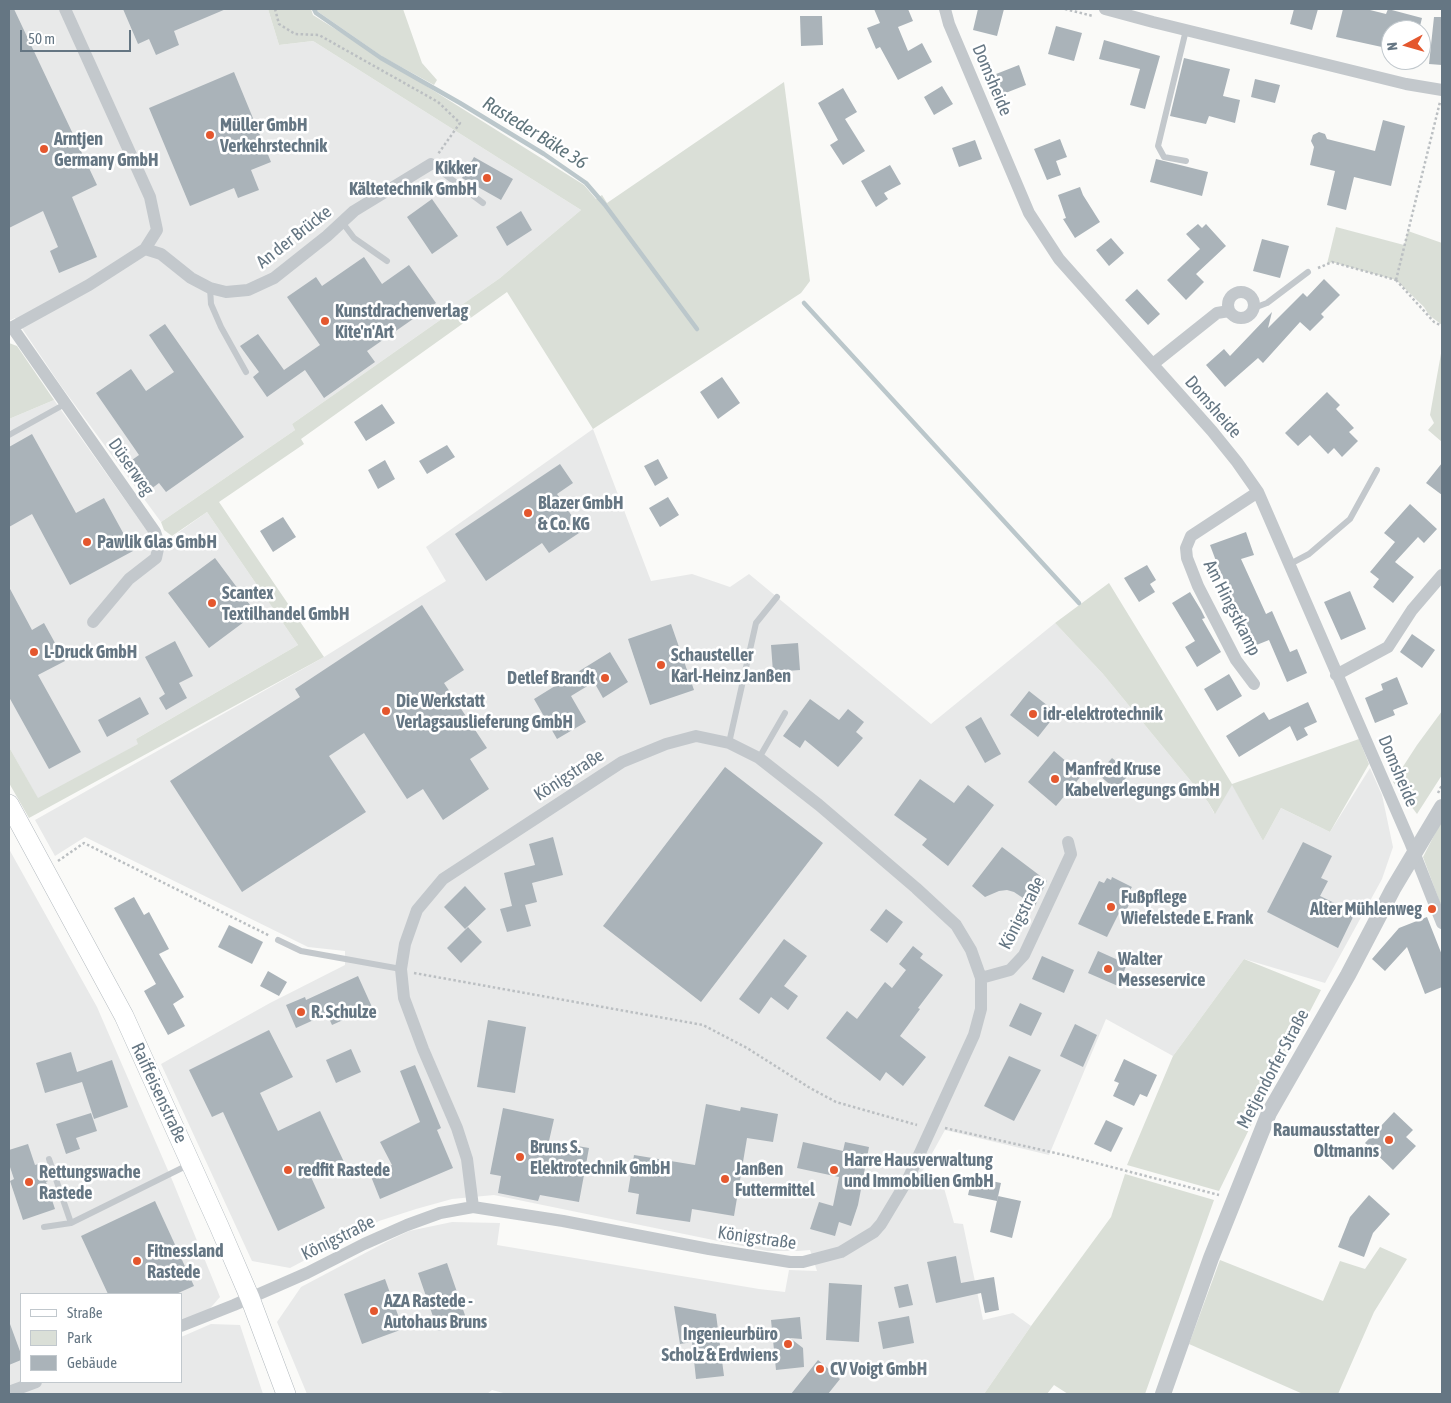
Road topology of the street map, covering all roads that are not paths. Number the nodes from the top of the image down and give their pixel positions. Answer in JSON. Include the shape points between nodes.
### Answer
{"nodes":[{"id":1,"x":65,"y":9,"type":"edge"},
{"id":2,"x":944,"y":9,"type":"edge"},
{"id":3,"x":1106,"y":9,"type":"edge"},
{"id":4,"x":1186,"y":30,"type":"junction"},
{"id":5,"x":1442,"y":90,"type":"edge"},
{"id":6,"x":1186,"y":161,"type":"dead end"},
{"id":7,"x":431,"y":164,"type":"joint"},
{"id":8,"x":483,"y":203,"type":"dead end"},
{"id":9,"x":342,"y":222,"type":"junction"},
{"id":10,"x":145,"y":249,"type":"junction"},
{"id":11,"x":387,"y":262,"type":"dead end"},
{"id":12,"x":1308,"y":272,"type":"road end"},
{"id":13,"x":210,"y":288,"type":"junction"},
{"id":14,"x":1254,"y":308,"type":"junction"},
{"id":15,"x":1229,"y":311,"type":"junction"},
{"id":16,"x":10,"y":328,"type":"edge"},
{"id":17,"x":1153,"y":364,"type":"junction"},
{"id":18,"x":246,"y":372,"type":"dead end"},
{"id":19,"x":65,"y":404,"type":"junction"},
{"id":20,"x":9,"y":435,"type":"edge"},
{"id":21,"x":1377,"y":470,"type":"dead end"},
{"id":22,"x":1258,"y":492,"type":"junction"},
{"id":23,"x":1290,"y":564,"type":"junction"},
{"id":24,"x":1442,"y":575,"type":"edge"},
{"id":25,"x":777,"y":597,"type":"dead end"},
{"id":26,"x":93,"y":622,"type":"dead end"},
{"id":27,"x":1336,"y":675,"type":"junction"},
{"id":28,"x":1254,"y":684,"type":"dead end"},
{"id":29,"x":785,"y":713,"type":"dead end"},
{"id":30,"x":729,"y":743,"type":"junction"},
{"id":31,"x":759,"y":758,"type":"junction"},
{"id":32,"x":9,"y":804,"type":"edge"},
{"id":33,"x":1442,"y":807,"type":"edge"},
{"id":34,"x":1068,"y":842,"type":"dead end"},
{"id":35,"x":1415,"y":854,"type":"junction"},
{"id":36,"x":1442,"y":923,"type":"edge"},
{"id":37,"x":278,"y":940,"type":"road end"},
{"id":38,"x":400,"y":969,"type":"junction"},
{"id":39,"x":981,"y":978,"type":"junction"},
{"id":40,"x":49,"y":1159,"type":"dead end"},
{"id":41,"x":192,"y":1164,"type":"junction"},
{"id":42,"x":473,"y":1207,"type":"junction"},
{"id":43,"x":71,"y":1223,"type":"junction"},
{"id":44,"x":44,"y":1227,"type":"dead end"},
{"id":45,"x":250,"y":1298,"type":"junction"},
{"id":46,"x":182,"y":1326,"type":"edge"},
{"id":47,"x":33,"y":1383,"type":"edge"},
{"id":48,"x":9,"y":1392,"type":"edge"},
{"id":49,"x":286,"y":1394,"type":"edge"},
{"id":50,"x":1163,"y":1394,"type":"edge"}],
"edges":[{"from":1,"to":10,"type":"street","via":[[150,197],[157,230]]},
{"from":2,"to":17,"type":"street","name":"Domsheide","via":[[1029,213],[1059,259]]},
{"from":3,"to":4,"type":"street"},
{"from":4,"to":5,"type":"street"},
{"from":4,"to":6,"type":"lane","via":[[1158,146],[1164,156]]},
{"from":7,"to":8,"type":"lane"},
{"from":7,"to":9,"type":"street","name":"An der Brücke","via":[[354,211]]},
{"from":9,"to":11,"type":"lane","via":[[354,238]]},
{"from":9,"to":13,"type":"street","name":"An der Brücke","via":[[281,273],[261,285],[226,292]]},
{"from":10,"to":13,"type":"street","name":"An der Brücke","via":[[161,254],[191,278]]},
{"from":10,"to":16,"type":"street","via":[[89,285]]},
{"from":12,"to":14,"type":"lane"},
{"from":13,"to":18,"type":"lane","via":[[211,304]]},
{"from":14,"to":15,"type":"street","via":[[1243,318]]},
{"from":14,"to":15,"type":"street","via":[[1251,298],[1239,293],[1230,299]]},
{"from":15,"to":17,"type":"street","via":[[1217,314]]},
{"from":16,"to":19,"type":"street","name":"Düserweg"},
{"from":17,"to":22,"type":"street","name":"Domsheide","via":[[1237,462]]},
{"from":19,"to":20,"type":"lane"},
{"from":19,"to":26,"type":"street","name":"Düserweg","via":[[155,532],[159,544],[156,558],[129,579]]},
{"from":21,"to":23,"type":"lane","via":[[1350,519],[1309,554]]},
{"from":22,"to":23,"type":"street","name":"Domsheide"},
{"from":22,"to":28,"type":"street","name":"Am Hingstkamp","via":[[1191,536],[1186,548],[1198,586],[1236,660]]},
{"from":23,"to":27,"type":"street","name":"Domsheide"},
{"from":24,"to":27,"type":"street","via":[[1412,610],[1388,647]]},
{"from":25,"to":30,"type":"lane","via":[[756,623]]},
{"from":27,"to":35,"type":"street","name":"Domsheide"},
{"from":29,"to":31,"type":"lane"},
{"from":30,"to":31,"type":"street","name":"Königstraße"},
{"from":30,"to":38,"type":"street","name":"Königstraße","via":[[696,736],[622,762],[443,879],[417,910]]},
{"from":31,"to":39,"type":"street","name":"Königstraße","via":[[877,854],[956,925],[971,950]]},
{"from":32,"to":41,"type":"main road","name":"Raiffeisenstraße","via":[[124,1016]]},
{"from":33,"to":35,"type":"street","name":"Metjendorfer Straße"},
{"from":34,"to":39,"type":"street","name":"Königstraße","via":[[1071,854],[1024,955],[1010,970]]},
{"from":35,"to":36,"type":"street"},
{"from":35,"to":50,"type":"street","name":"Metjendorfer Straße","via":[[1269,1113],[1233,1199]]},
{"from":37,"to":38,"type":"lane","via":[[301,951]]},
{"from":38,"to":42,"type":"street","name":"Königstraße","via":[[404,998],[467,1159]]},
{"from":39,"to":42,"type":"street","name":"Königstraße","via":[[981,1009],[974,1035],[927,1126],[908,1179],[874,1232],[842,1252],[790,1262]]},
{"from":40,"to":43,"type":"lane"},
{"from":41,"to":43,"type":"lane"},
{"from":41,"to":45,"type":"main road","name":"Raiffeisenstraße"},
{"from":42,"to":45,"type":"street","name":"Königstraße","via":[[440,1213],[407,1225]]},
{"from":43,"to":44,"type":"lane"},
{"from":45,"to":46,"type":"street","name":"Königstraße"},
{"from":45,"to":49,"type":"main road","name":"Raiffeisenstraße"},
{"from":47,"to":48,"type":"street"}]}
